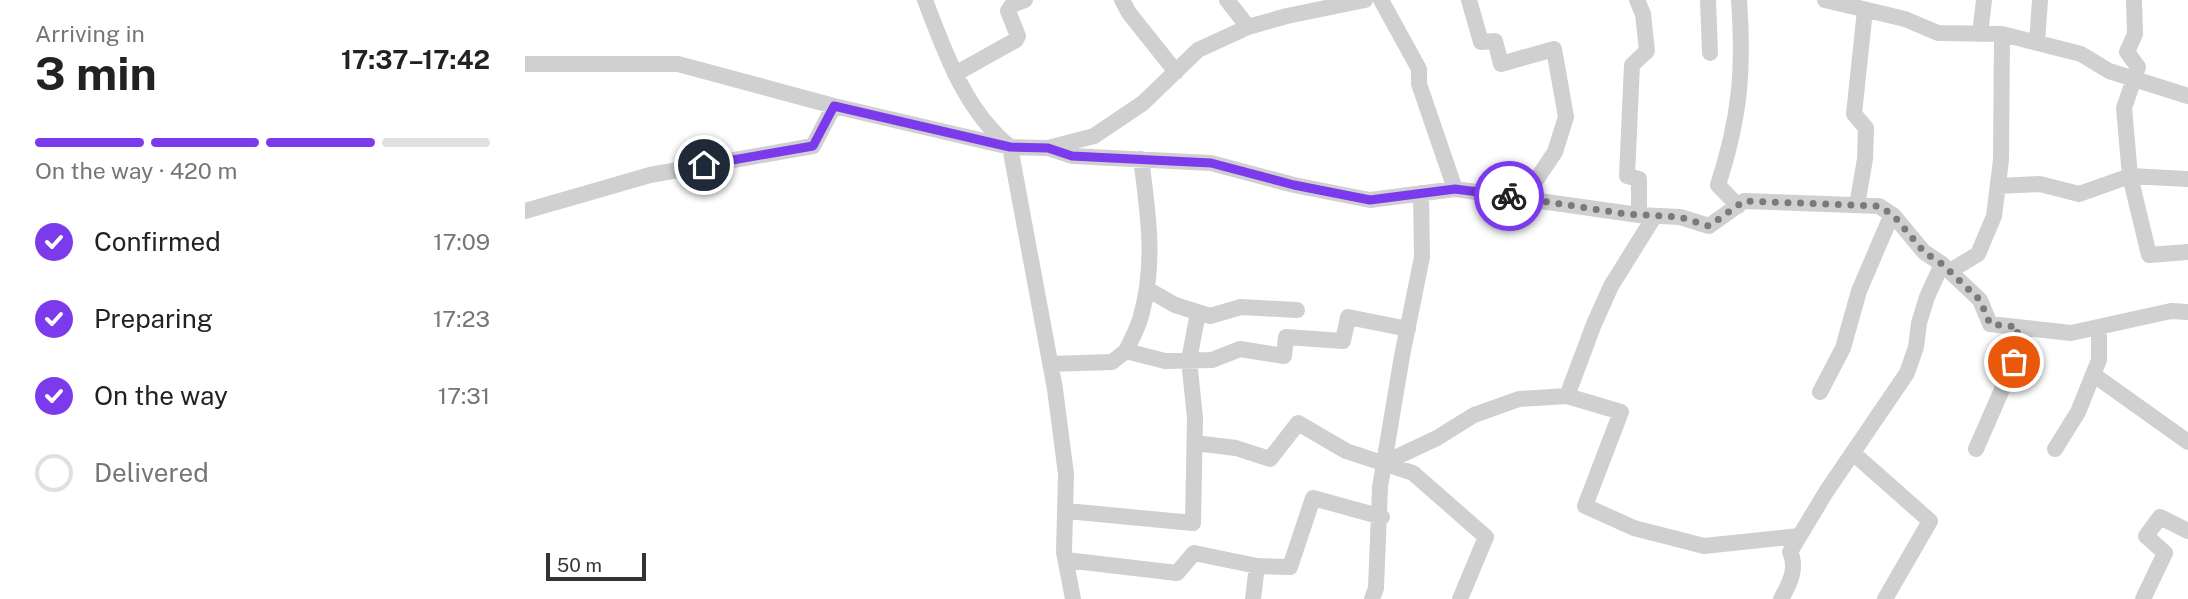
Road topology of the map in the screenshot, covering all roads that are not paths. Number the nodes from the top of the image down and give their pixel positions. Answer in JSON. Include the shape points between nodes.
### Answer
{"nodes":[{"id":1,"x":925,"y":0,"type":"edge"},
{"id":2,"x":1025,"y":0,"type":"edge"},
{"id":3,"x":1122,"y":0,"type":"edge"},
{"id":4,"x":1227,"y":0,"type":"edge"},
{"id":5,"x":1365,"y":0,"type":"edge"},
{"id":6,"x":1381,"y":0,"type":"edge"},
{"id":7,"x":1469,"y":0,"type":"edge"},
{"id":8,"x":1637,"y":0,"type":"edge"},
{"id":9,"x":1708,"y":0,"type":"edge"},
{"id":10,"x":1739,"y":0,"type":"edge"},
{"id":11,"x":1825,"y":0,"type":"edge"},
{"id":12,"x":1985,"y":0,"type":"edge"},
{"id":13,"x":2040,"y":0,"type":"edge"},
{"id":14,"x":2134,"y":0,"type":"edge"},
{"id":15,"x":1896,"y":8,"type":"edge"},
{"id":16,"x":1865,"y":10,"type":"junction"},
{"id":17,"x":1248,"y":27,"type":"junction"},
{"id":18,"x":1980,"y":34,"type":"junction"},
{"id":19,"x":2002,"y":34,"type":"junction"},
{"id":20,"x":2037,"y":43,"type":"junction"},
{"id":21,"x":1710,"y":53,"type":"dead end"},
{"id":22,"x":525,"y":64,"type":"edge"},
{"id":23,"x":1177,"y":72,"type":"junction"},
{"id":24,"x":955,"y":75,"type":"junction"},
{"id":25,"x":2134,"y":80,"type":"junction"},
{"id":26,"x":2188,"y":96,"type":"edge"},
{"id":27,"x":834,"y":106,"type":"junction"},
{"id":28,"x":1010,"y":147,"type":"junction"},
{"id":29,"x":1048,"y":148,"type":"junction"},
{"id":30,"x":1141,"y":159,"type":"junction"},
{"id":31,"x":2130,"y":176,"type":"junction"},
{"id":32,"x":2188,"y":179,"type":"edge"},
{"id":33,"x":1998,"y":186,"type":"junction"},
{"id":34,"x":1455,"y":189,"type":"junction"},
{"id":35,"x":1421,"y":193,"type":"junction"},
{"id":36,"x":1524,"y":198,"type":"junction"},
{"id":37,"x":1857,"y":205,"type":"junction"},
{"id":38,"x":1738,"y":206,"type":"junction"},
{"id":39,"x":525,"y":211,"type":"edge"},
{"id":40,"x":1892,"y":214,"type":"junction"},
{"id":41,"x":1647,"y":216,"type":"junction"},
{"id":42,"x":2188,"y":252,"type":"edge"},
{"id":43,"x":1946,"y":267,"type":"junction"},
{"id":44,"x":1147,"y":289,"type":"junction"},
{"id":45,"x":1297,"y":310,"type":"dead end"},
{"id":46,"x":2188,"y":312,"type":"edge"},
{"id":47,"x":1198,"y":313,"type":"junction"},
{"id":48,"x":2018,"y":327,"type":"junction"},
{"id":49,"x":2099,"y":327,"type":"junction"},
{"id":50,"x":1408,"y":329,"type":"junction"},
{"id":51,"x":1126,"y":351,"type":"junction"},
{"id":52,"x":1189,"y":360,"type":"junction"},
{"id":53,"x":1050,"y":364,"type":"junction"},
{"id":54,"x":2094,"y":375,"type":"junction"},
{"id":55,"x":1821,"y":392,"type":"dead end"},
{"id":56,"x":1567,"y":396,"type":"junction"},
{"id":57,"x":2188,"y":442,"type":"edge"},
{"id":58,"x":1195,"y":443,"type":"junction"},
{"id":59,"x":1976,"y":449,"type":"dead end"},
{"id":60,"x":2055,"y":449,"type":"dead end"},
{"id":61,"x":1853,"y":453,"type":"junction"},
{"id":62,"x":1384,"y":463,"type":"junction"},
{"id":63,"x":1067,"y":511,"type":"junction"},
{"id":64,"x":1381,"y":516,"type":"junction"},
{"id":65,"x":2188,"y":531,"type":"edge"},
{"id":66,"x":1800,"y":536,"type":"junction"},
{"id":67,"x":1066,"y":560,"type":"junction"},
{"id":68,"x":1257,"y":566,"type":"junction"},
{"id":69,"x":1073,"y":599,"type":"edge"},
{"id":70,"x":1253,"y":599,"type":"edge"},
{"id":71,"x":1372,"y":599,"type":"edge"},
{"id":72,"x":1460,"y":599,"type":"edge"},
{"id":73,"x":1780,"y":599,"type":"edge"},
{"id":74,"x":1885,"y":599,"type":"edge"},
{"id":75,"x":2143,"y":599,"type":"edge"}],
"edges":[{"from":1,"to":24,"type":"street"},
{"from":2,"to":24,"type":"street","via":[[1008,11],[1016,40]]},
{"from":3,"to":23,"type":"street"},
{"from":4,"to":17,"type":"street"},
{"from":5,"to":17,"type":"street"},
{"from":6,"to":34,"type":"street","via":[[1419,69],[1419,84]]},
{"from":7,"to":36,"type":"street","via":[[1481,42],[1495,41],[1501,64],[1554,49],[1566,117],[1555,152]]},
{"from":8,"to":41,"type":"street","via":[[1647,51],[1632,65],[1627,176],[1639,178]]},
{"from":9,"to":21,"type":"street"},
{"from":10,"to":38,"type":"street","via":[[1740,94],[1718,185]]},
{"from":11,"to":16,"type":"street"},
{"from":12,"to":18,"type":"street"},
{"from":13,"to":20,"type":"street"},
{"from":14,"to":25,"type":"street","via":[[2135,34],[2127,52],[2138,67]]},
{"from":15,"to":16,"type":"street"},
{"from":15,"to":18,"type":"street","via":[[1938,33]]},
{"from":16,"to":37,"type":"street","via":[[1854,114],[1866,128]]},
{"from":17,"to":23,"type":"street","via":[[1198,50]]},
{"from":18,"to":19,"type":"street"},
{"from":19,"to":20,"type":"street"},
{"from":19,"to":33,"type":"street"},
{"from":20,"to":25,"type":"street","via":[[2081,54]]},
{"from":22,"to":27,"type":"street","via":[[678,64]]},
{"from":23,"to":29,"type":"street","via":[[1143,103],[1094,136]]},
{"from":24,"to":28,"type":"street","via":[[979,117]]},
{"from":25,"to":26,"type":"street"},
{"from":25,"to":31,"type":"street","via":[[2124,108]]},
{"from":27,"to":28,"type":"street"},
{"from":27,"to":39,"type":"street","via":[[813,146],[650,175]]},
{"from":28,"to":29,"type":"street"},
{"from":28,"to":53,"type":"street"},
{"from":29,"to":30,"type":"street","via":[[1072,156]]},
{"from":30,"to":35,"type":"street","via":[[1211,163],[1370,200]]},
{"from":30,"to":44,"type":"street","via":[[1151,237]]},
{"from":31,"to":32,"type":"street"},
{"from":31,"to":33,"type":"street","via":[[2080,194],[2040,184]]},
{"from":31,"to":42,"type":"street","via":[[2149,255]]},
{"from":33,"to":43,"type":"street","via":[[1994,216],[1978,254]]},
{"from":34,"to":35,"type":"street"},
{"from":34,"to":36,"type":"street"},
{"from":35,"to":50,"type":"street","via":[[1422,257]]},
{"from":36,"to":41,"type":"street"},
{"from":37,"to":38,"type":"street","via":[[1744,201]]},
{"from":37,"to":40,"type":"street","via":[[1879,206]]},
{"from":38,"to":41,"type":"street","via":[[1709,226],[1680,217]]},
{"from":40,"to":43,"type":"street","via":[[1924,252]]},
{"from":40,"to":55,"type":"street","via":[[1859,291],[1843,348]]},
{"from":41,"to":56,"type":"street","via":[[1594,324]]},
{"from":43,"to":48,"type":"street","via":[[1980,300],[1990,324]]},
{"from":43,"to":61,"type":"street","via":[[1927,297],[1907,373]]},
{"from":44,"to":47,"type":"street"},
{"from":44,"to":51,"type":"street","via":[[1141,318]]},
{"from":45,"to":47,"type":"street","via":[[1241,306],[1210,316]]},
{"from":46,"to":49,"type":"street","via":[[2171,311]]},
{"from":47,"to":52,"type":"street"},
{"from":48,"to":49,"type":"street","via":[[2071,333]]},
{"from":48,"to":59,"type":"street","via":[[2014,362]]},
{"from":49,"to":54,"type":"street"},
{"from":50,"to":52,"type":"street","via":[[1348,317],[1343,341],[1286,337],[1284,356],[1240,349],[1212,360]]},
{"from":50,"to":62,"type":"street"},
{"from":51,"to":52,"type":"street"},
{"from":51,"to":53,"type":"street","via":[[1112,362]]},
{"from":52,"to":58,"type":"street"},
{"from":53,"to":63,"type":"street"},
{"from":54,"to":57,"type":"street"},
{"from":54,"to":60,"type":"street"},
{"from":56,"to":62,"type":"street","via":[[1519,399],[1474,415]]},
{"from":56,"to":66,"type":"street","via":[[1621,412],[1585,506],[1635,528],[1704,546]]},
{"from":58,"to":62,"type":"street","via":[[1271,459],[1298,423],[1346,451]]},
{"from":58,"to":63,"type":"street","via":[[1193,523]]},
{"from":61,"to":66,"type":"street"},
{"from":61,"to":74,"type":"street","via":[[1930,521]]},
{"from":62,"to":64,"type":"street"},
{"from":62,"to":72,"type":"street","via":[[1413,473],[1486,537]]},
{"from":63,"to":67,"type":"street"},
{"from":64,"to":68,"type":"street","via":[[1313,498],[1290,567]]},
{"from":64,"to":71,"type":"street"},
{"from":65,"to":75,"type":"street","via":[[2159,517],[2146,536],[2165,553]]},
{"from":66,"to":73,"type":"street","via":[[1790,552],[1794,560],[1790,582]]},
{"from":67,"to":68,"type":"street","via":[[1177,573],[1194,552]]},
{"from":67,"to":69,"type":"street"},
{"from":68,"to":70,"type":"street"}]}
